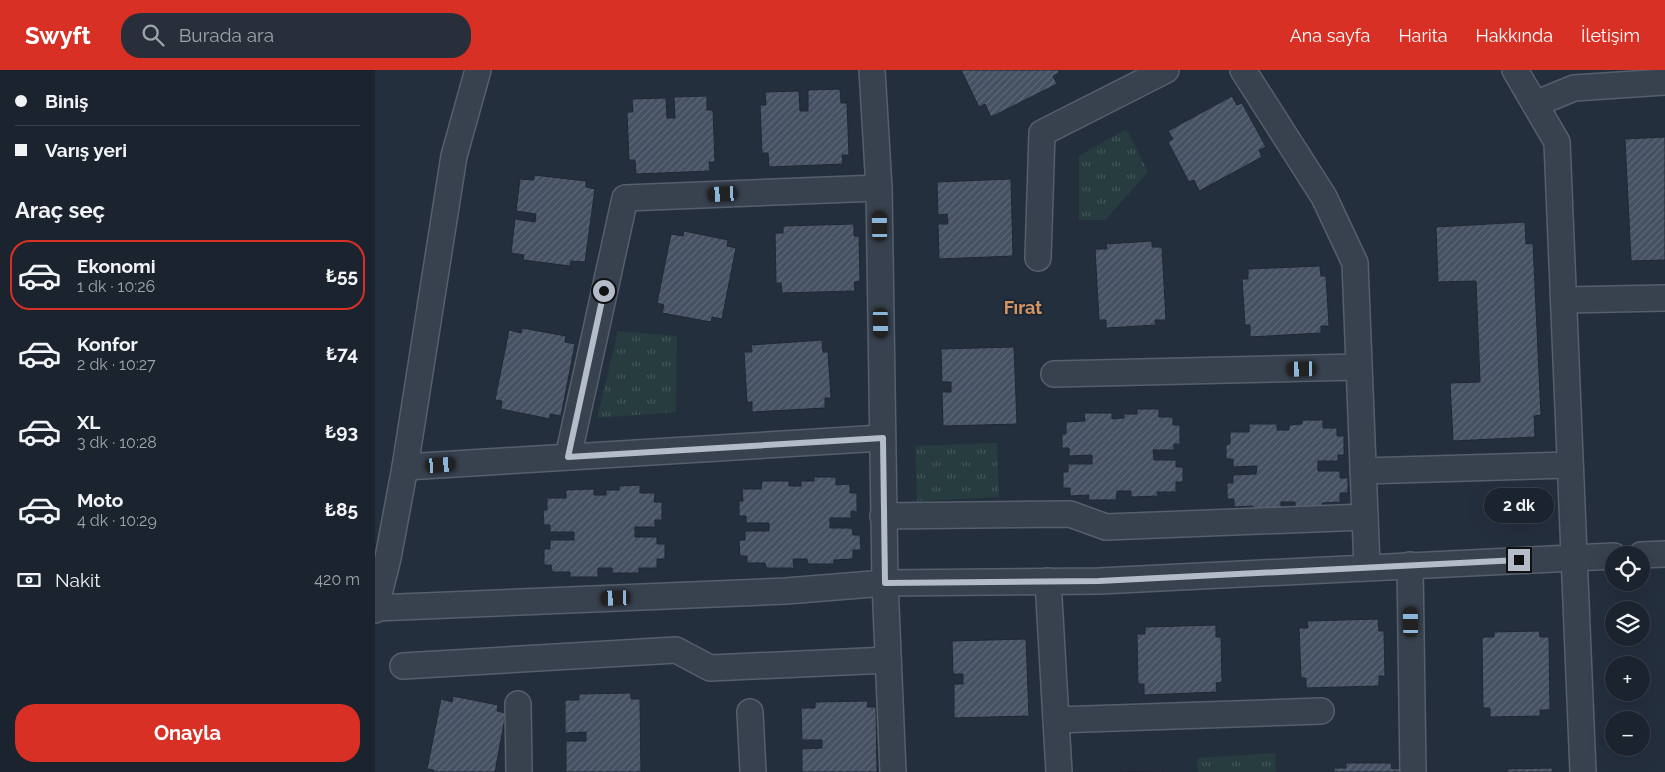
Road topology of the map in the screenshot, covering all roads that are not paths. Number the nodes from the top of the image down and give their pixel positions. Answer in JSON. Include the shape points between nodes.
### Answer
{"nodes":[{"id":1,"x":478,"y":70,"type":"edge"},
{"id":2,"x":872,"y":70,"type":"edge"},
{"id":3,"x":1166,"y":70,"type":"edge"},
{"id":4,"x":1243,"y":70,"type":"edge"},
{"id":5,"x":1515,"y":70,"type":"edge"},
{"id":6,"x":1665,"y":82,"type":"edge"},
{"id":7,"x":1535,"y":104,"type":"junction"},
{"id":8,"x":879,"y":188,"type":"junction"},
{"id":9,"x":1039,"y":258,"type":"dead end"},
{"id":10,"x":1665,"y":298,"type":"edge"},
{"id":11,"x":1563,"y":300,"type":"junction"},
{"id":12,"x":1359,"y":367,"type":"junction"},
{"id":13,"x":1053,"y":374,"type":"dead end"},
{"id":14,"x":883,"y":438,"type":"junction"},
{"id":15,"x":568,"y":457,"type":"junction"},
{"id":16,"x":1570,"y":465,"type":"junction"},
{"id":17,"x":405,"y":467,"type":"junction"},
{"id":18,"x":1363,"y":471,"type":"junction"},
{"id":19,"x":883,"y":516,"type":"junction"},
{"id":20,"x":1365,"y":517,"type":"junction"},
{"id":21,"x":1665,"y":554,"type":"edge"},
{"id":22,"x":1650,"y":555,"type":"edge"},
{"id":23,"x":1605,"y":556,"type":"edge"},
{"id":24,"x":382,"y":557,"type":"edge"},
{"id":25,"x":1574,"y":558,"type":"junction"},
{"id":26,"x":1410,"y":565,"type":"junction"},
{"id":27,"x":1367,"y":567,"type":"junction"},
{"id":28,"x":1048,"y":581,"type":"junction"},
{"id":29,"x":885,"y":583,"type":"junction"},
{"id":30,"x":375,"y":609,"type":"edge"},
{"id":31,"x":888,"y":660,"type":"junction"},
{"id":32,"x":403,"y":666,"type":"dead end"},
{"id":33,"x":518,"y":704,"type":"dead end"},
{"id":34,"x":1321,"y":711,"type":"dead end"},
{"id":35,"x":750,"y":712,"type":"dead end"},
{"id":36,"x":1056,"y":720,"type":"junction"},
{"id":37,"x":519,"y":772,"type":"edge"},
{"id":38,"x":753,"y":772,"type":"edge"},
{"id":39,"x":893,"y":772,"type":"edge"},
{"id":40,"x":1059,"y":772,"type":"edge"},
{"id":41,"x":1413,"y":772,"type":"edge"},
{"id":42,"x":1583,"y":772,"type":"edge"}],
"edges":[{"from":1,"to":17,"type":"street","via":[[454,156]]},
{"from":2,"to":8,"type":"street"},
{"from":3,"to":9,"type":"street","via":[[1043,133]]},
{"from":4,"to":12,"type":"street","via":[[1324,197],[1355,263]]},
{"from":5,"to":7,"type":"street"},
{"from":6,"to":7,"type":"street","via":[[1574,88]]},
{"from":7,"to":11,"type":"street","via":[[1557,142]]},
{"from":8,"to":14,"type":"street"},
{"from":8,"to":15,"type":"street","via":[[625,198]]},
{"from":10,"to":11,"type":"street"},
{"from":11,"to":16,"type":"street"},
{"from":12,"to":13,"type":"street"},
{"from":12,"to":18,"type":"street"},
{"from":14,"to":15,"type":"street"},
{"from":14,"to":19,"type":"street"},
{"from":15,"to":17,"type":"street"},
{"from":16,"to":18,"type":"street"},
{"from":16,"to":25,"type":"street"},
{"from":17,"to":24,"type":"street"},
{"from":18,"to":20,"type":"street"},
{"from":19,"to":20,"type":"street","via":[[1070,514],[1106,527]]},
{"from":19,"to":29,"type":"street"},
{"from":20,"to":27,"type":"street"},
{"from":21,"to":22,"type":"street"},
{"from":23,"to":25,"type":"street"},
{"from":24,"to":30,"type":"street"},
{"from":25,"to":26,"type":"street"},
{"from":25,"to":42,"type":"street"},
{"from":26,"to":27,"type":"street"},
{"from":26,"to":41,"type":"street"},
{"from":27,"to":28,"type":"street"},
{"from":28,"to":29,"type":"street"},
{"from":28,"to":36,"type":"street"},
{"from":29,"to":30,"type":"street","via":[[786,591]]},
{"from":29,"to":31,"type":"street"},
{"from":31,"to":32,"type":"street","via":[[711,668],[676,650]]},
{"from":31,"to":39,"type":"street"},
{"from":33,"to":37,"type":"street"},
{"from":34,"to":36,"type":"street"},
{"from":35,"to":38,"type":"street"},
{"from":36,"to":40,"type":"street"}]}
